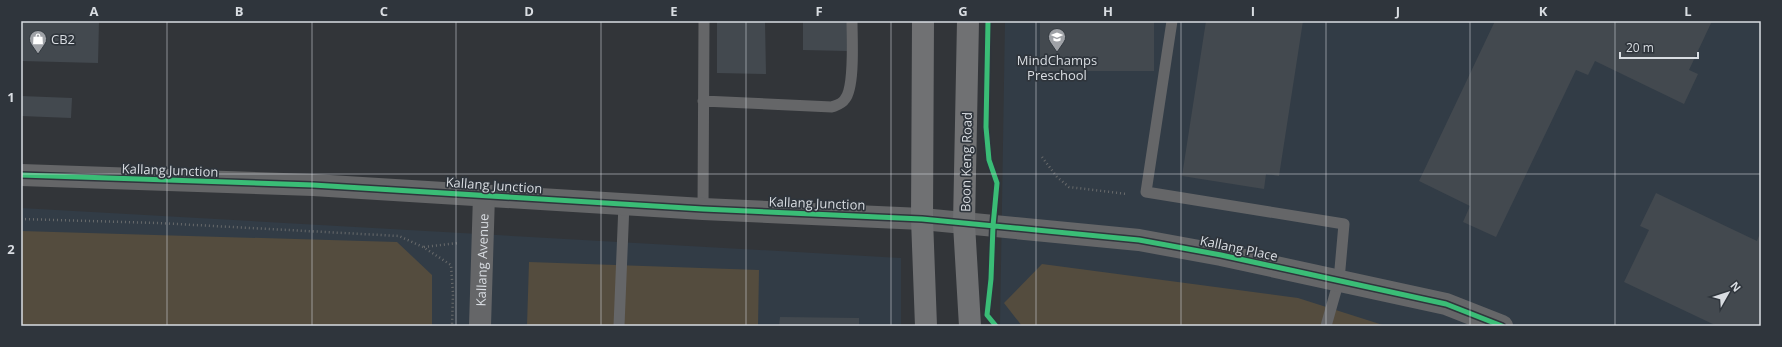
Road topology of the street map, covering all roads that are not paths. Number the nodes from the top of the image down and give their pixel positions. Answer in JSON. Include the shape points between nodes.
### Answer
{"nodes":[{"id":1,"x":704,"y":21,"type":"edge"},
{"id":2,"x":852,"y":21,"type":"edge"},
{"id":3,"x":923,"y":21,"type":"edge"},
{"id":4,"x":968,"y":21,"type":"edge"},
{"id":5,"x":1172,"y":21,"type":"edge"},
{"id":6,"x":702,"y":102,"type":"junction"},
{"id":7,"x":21,"y":175,"type":"edge"},
{"id":8,"x":484,"y":195,"type":"junction"},
{"id":9,"x":624,"y":204,"type":"junction"},
{"id":10,"x":703,"y":210,"type":"junction"},
{"id":11,"x":922,"y":219,"type":"junction"},
{"id":12,"x":964,"y":224,"type":"junction"},
{"id":13,"x":1338,"y":280,"type":"junction"},
{"id":14,"x":480,"y":326,"type":"edge"},
{"id":15,"x":619,"y":326,"type":"edge"},
{"id":16,"x":926,"y":326,"type":"edge"},
{"id":17,"x":970,"y":326,"type":"edge"},
{"id":18,"x":1326,"y":326,"type":"edge"},
{"id":19,"x":1502,"y":326,"type":"edge"}],
"edges":[{"from":1,"to":6,"type":"lane"},
{"from":2,"to":6,"type":"lane","via":[[851,84],[845,100],[840,104],[832,106]]},
{"from":3,"to":11,"type":"main road"},
{"from":4,"to":12,"type":"main road","name":"Boon Keng Road"},
{"from":5,"to":13,"type":"lane","via":[[1146,192],[1344,224]]},
{"from":6,"to":10,"type":"lane"},
{"from":7,"to":8,"type":"street","name":"Kallang Junction"},
{"from":8,"to":9,"type":"street","name":"Kallang Junction"},
{"from":8,"to":14,"type":"street","name":"Kallang Avenue"},
{"from":9,"to":10,"type":"street","name":"Kallang Junction"},
{"from":9,"to":15,"type":"lane"},
{"from":10,"to":11,"type":"street","name":"Kallang Junction"},
{"from":11,"to":12,"type":"street","name":"Kallang Junction"},
{"from":11,"to":16,"type":"main road"},
{"from":12,"to":13,"type":"street","name":"Kallang Place","via":[[1139,240],[1221,254]]},
{"from":12,"to":17,"type":"main road","name":"Boon Keng Road"},
{"from":13,"to":18,"type":"lane"},
{"from":13,"to":19,"type":"street","name":"Kallang Place","via":[[1446,304]]}]}
